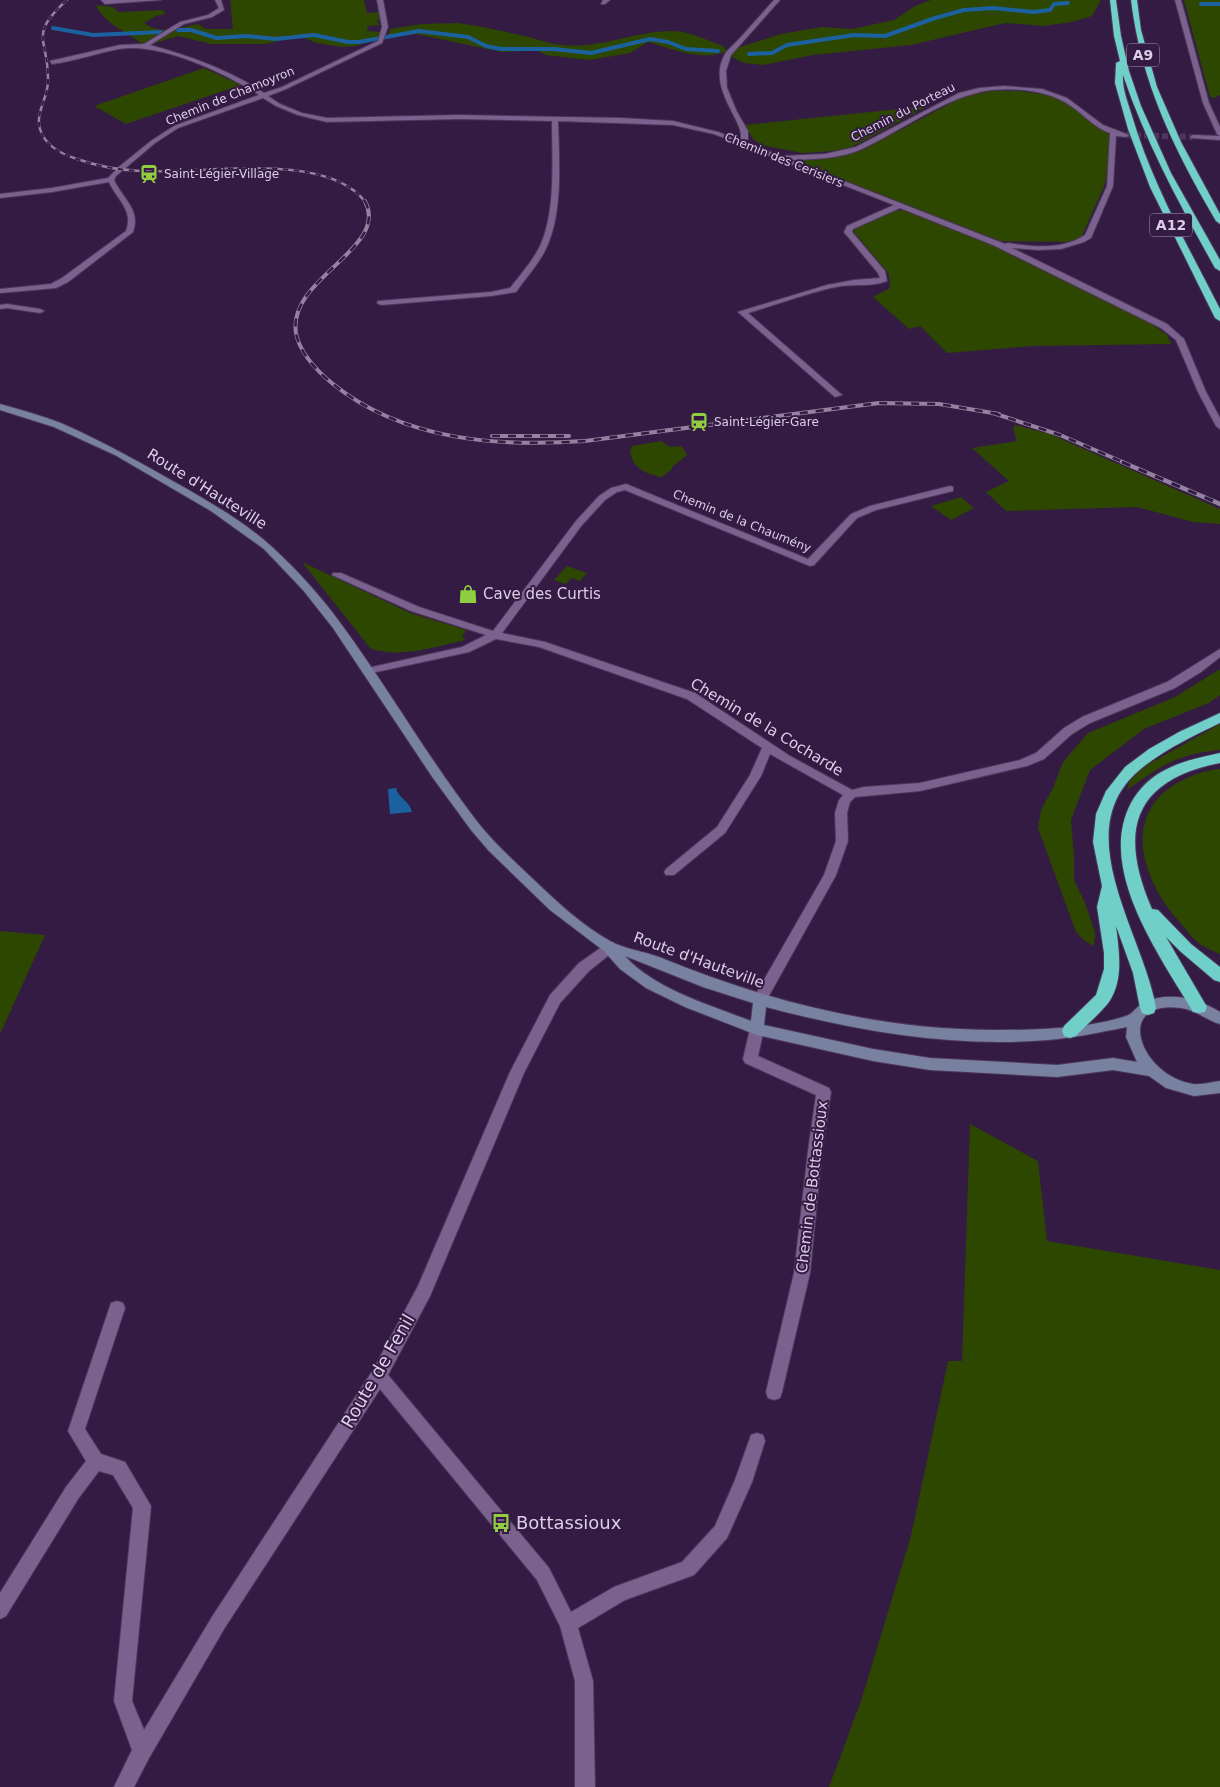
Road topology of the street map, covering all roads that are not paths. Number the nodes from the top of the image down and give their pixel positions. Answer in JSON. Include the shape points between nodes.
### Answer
{"nodes":[{"id":1,"x":104,"y":0,"type":"edge"},
{"id":2,"x":158,"y":0,"type":"edge"},
{"id":3,"x":218,"y":0,"type":"edge"},
{"id":4,"x":380,"y":0,"type":"edge"},
{"id":5,"x":777,"y":0,"type":"edge"},
{"id":6,"x":1113,"y":0,"type":"edge"},
{"id":7,"x":1134,"y":0,"type":"edge"},
{"id":8,"x":1178,"y":0,"type":"edge"},
{"id":9,"x":145,"y":46,"type":"junction"},
{"id":10,"x":1121,"y":54,"type":"junction"},
{"id":11,"x":52,"y":62,"type":"dead end"},
{"id":12,"x":264,"y":96,"type":"junction"},
{"id":13,"x":555,"y":118,"type":"junction"},
{"id":14,"x":1113,"y":133,"type":"junction"},
{"id":15,"x":1126,"y":135,"type":"tunnel mouth"},
{"id":16,"x":1220,"y":136,"type":"edge"},
{"id":17,"x":1193,"y":137,"type":"tunnel mouth"},
{"id":18,"x":741,"y":143,"type":"junction"},
{"id":19,"x":781,"y":159,"type":"junction"},
{"id":20,"x":111,"y":180,"type":"junction"},
{"id":21,"x":0,"y":196,"type":"edge"},
{"id":22,"x":900,"y":205,"type":"junction"},
{"id":23,"x":1219,"y":218,"type":"edge"},
{"id":24,"x":996,"y":243,"type":"junction"},
{"id":25,"x":1220,"y":268,"type":"edge"},
{"id":26,"x":0,"y":291,"type":"edge"},
{"id":27,"x":381,"y":303,"type":"dead end"},
{"id":28,"x":0,"y":307,"type":"edge"},
{"id":29,"x":40,"y":311,"type":"dead end"},
{"id":30,"x":1220,"y":318,"type":"edge"},
{"id":31,"x":838,"y":395,"type":"dead end"},
{"id":32,"x":0,"y":407,"type":"edge"},
{"id":33,"x":1220,"y":426,"type":"edge"},
{"id":34,"x":950,"y":489,"type":"dead end"},
{"id":35,"x":337,"y":575,"type":"dead end"},
{"id":36,"x":496,"y":635,"type":"junction"},
{"id":37,"x":1220,"y":652,"type":"edge"},
{"id":38,"x":367,"y":671,"type":"junction"},
{"id":39,"x":1220,"y":717,"type":"edge"},
{"id":40,"x":768,"y":747,"type":"junction"},
{"id":41,"x":1220,"y":758,"type":"edge"},
{"id":42,"x":851,"y":794,"type":"junction"},
{"id":43,"x":670,"y":872,"type":"dead end"},
{"id":44,"x":1108,"y":887,"type":"junction"},
{"id":45,"x":1140,"y":899,"type":"junction"},
{"id":46,"x":609,"y":947,"type":"junction"},
{"id":47,"x":1220,"y":976,"type":"edge"},
{"id":48,"x":760,"y":999,"type":"junction"},
{"id":49,"x":1199,"y":1007,"type":"junction"},
{"id":50,"x":1148,"y":1008,"type":"junction"},
{"id":51,"x":1220,"y":1019,"type":"edge"},
{"id":52,"x":1135,"y":1020,"type":"junction"},
{"id":53,"x":757,"y":1029,"type":"junction"},
{"id":54,"x":1070,"y":1031,"type":"junction"},
{"id":55,"x":1153,"y":1071,"type":"junction"},
{"id":56,"x":1220,"y":1087,"type":"edge"},
{"id":57,"x":117,"y":1308,"type":"dead end"},
{"id":58,"x":379,"y":1376,"type":"junction"},
{"id":59,"x":774,"y":1392,"type":"dead end"},
{"id":60,"x":757,"y":1440,"type":"dead end"},
{"id":61,"x":96,"y":1461,"type":"junction"},
{"id":62,"x":0,"y":1610,"type":"edge"},
{"id":63,"x":568,"y":1624,"type":"junction"},
{"id":64,"x":142,"y":1751,"type":"junction"},
{"id":65,"x":124,"y":1787,"type":"edge"},
{"id":66,"x":585,"y":1787,"type":"edge"}],
"edges":[{"from":1,"to":2,"type":"street"},
{"from":3,"to":9,"type":"street","via":[[222,8],[218,13],[182,23]]},
{"from":4,"to":12,"type":"street","name":"Chemin de Chamoyron","via":[[385,34],[380,42]]},
{"from":5,"to":18,"type":"street","via":[[728,55],[723,71],[724,88],[745,131],[745,139]]},
{"from":6,"to":10,"type":"highway","number":"A9"},
{"from":7,"to":23,"type":"highway","number":"A9","via":[[1140,40],[1152,84],[1175,138]]},
{"from":8,"to":16,"type":"street","via":[[1206,103]]},
{"from":9,"to":11,"type":"street","via":[[120,47]]},
{"from":9,"to":12,"type":"street","name":"Chemin des Cerisiers","via":[[183,56],[214,69]]},
{"from":10,"to":25,"type":"highway","number":"A9","via":[[1151,136]]},
{"from":10,"to":30,"type":"highway","number":"A12","via":[[1119,83],[1154,187]]},
{"from":12,"to":13,"type":"street","name":"Chemin des Cerisiers","via":[[300,114],[327,120]]},
{"from":12,"to":20,"type":"street","name":"Chemin de Chamoyron","via":[[176,127],[122,167]]},
{"from":13,"to":18,"type":"street","name":"Chemin des Cerisiers","via":[[673,124],[703,129]]},
{"from":13,"to":27,"type":"street","via":[[551,213],[546,239],[513,290]]},
{"from":14,"to":15,"type":"street","name":"Chemin du Porteau"},
{"from":14,"to":19,"type":"street","name":"Chemin du Porteau","via":[[1058,97],[1028,90],[988,88],[955,97],[858,148],[825,156]]},
{"from":14,"to":24,"type":"street","via":[[1110,186],[1083,241],[1037,248]]},
{"from":16,"to":17,"type":"street"},
{"from":18,"to":19,"type":"street","name":"Chemin des Cerisiers"},
{"from":19,"to":22,"type":"street","name":"Chemin des Cerisiers"},
{"from":20,"to":21,"type":"street"},
{"from":20,"to":26,"type":"street","via":[[133,215],[130,232],[54,286]]},
{"from":22,"to":24,"type":"street","name":"Chemin des Cerisiers"},
{"from":22,"to":31,"type":"street","via":[[850,228],[848,232],[884,279],[835,286],[742,312]]},
{"from":24,"to":33,"type":"street","name":"Chemin des Cerisiers","via":[[1164,326],[1180,339]]},
{"from":28,"to":29,"type":"street"},
{"from":32,"to":38,"type":"main road","name":"Route d'Hauteville","via":[[57,425],[118,453],[254,537],[307,588],[338,626]]},
{"from":34,"to":36,"type":"street","name":"Chemin de la Chaumény","via":[[873,508],[854,516],[810,563],[626,486],[602,498],[579,523]]},
{"from":35,"to":36,"type":"street","name":"Chemin de la Cocharde","via":[[415,609]]},
{"from":36,"to":38,"type":"street","via":[[465,650]]},
{"from":36,"to":40,"type":"street","name":"Chemin de la Cocharde","via":[[541,644],[691,696]]},
{"from":37,"to":42,"type":"street","via":[[1171,685],[1086,720],[1040,756],[1023,763],[911,788]]},
{"from":38,"to":46,"type":"main road","name":"Route d'Hauteville","via":[[475,827],[554,907]]},
{"from":39,"to":44,"type":"highway","via":[[1145,756],[1110,792],[1100,832]]},
{"from":40,"to":42,"type":"street","name":"Chemin de la Cocharde"},
{"from":40,"to":43,"type":"street","via":[[755,776],[720,830]]},
{"from":41,"to":45,"type":"highway","via":[[1195,762],[1171,771],[1152,784],[1138,801],[1129,823],[1127,851]]},
{"from":42,"to":48,"type":"street","via":[[845,800],[841,813],[842,841],[830,875]]},
{"from":44,"to":50,"type":"highway","via":[[1142,971]]},
{"from":44,"to":54,"type":"highway","via":[[1105,907],[1112,969],[1103,998]]},
{"from":45,"to":47,"type":"highway","via":[[1180,942]]},
{"from":45,"to":49,"type":"highway"},
{"from":46,"to":48,"type":"main road","name":"Route d'Hauteville","via":[[633,952],[707,983]]},
{"from":46,"to":53,"type":"main road","name":"Route d'Hauteville","via":[[625,965],[651,984]]},
{"from":46,"to":58,"type":"street","name":"Route de Fenil","via":[[584,966],[555,1000],[517,1072],[424,1291]]},
{"from":48,"to":53,"type":"main road"},
{"from":48,"to":54,"type":"main road","name":"Route d'Hauteville","via":[[841,1020],[932,1034],[1036,1035]]},
{"from":49,"to":50,"type":"main road","via":[[1163,1002]]},
{"from":49,"to":51,"type":"main road"},
{"from":50,"to":52,"type":"main road"},
{"from":52,"to":54,"type":"main road","name":"Route d'Hauteville"},
{"from":52,"to":55,"type":"main road","via":[[1134,1046],[1143,1062]]},
{"from":53,"to":55,"type":"main road","name":"Route d'Hauteville","via":[[835,1048],[930,1064],[1057,1070],[1113,1064]]},
{"from":53,"to":59,"type":"street","name":"Chemin de Bottassioux","via":[[750,1059],[824,1092],[802,1273]]},
{"from":55,"to":56,"type":"main road","via":[[1183,1087],[1202,1090]]},
{"from":57,"to":61,"type":"street","via":[[76,1431]]},
{"from":58,"to":63,"type":"street","via":[[543,1574]]},
{"from":58,"to":64,"type":"street","name":"Route de Fenil","via":[[218,1623]]},
{"from":60,"to":63,"type":"street","via":[[721,1532],[688,1569],[620,1593]]},
{"from":61,"to":62,"type":"street","via":[[72,1493]]},
{"from":61,"to":64,"type":"street","via":[[119,1468],[142,1506],[123,1701]]},
{"from":63,"to":66,"type":"street","via":[[584,1681]]},
{"from":64,"to":65,"type":"street","name":"Route de Fenil"}]}
